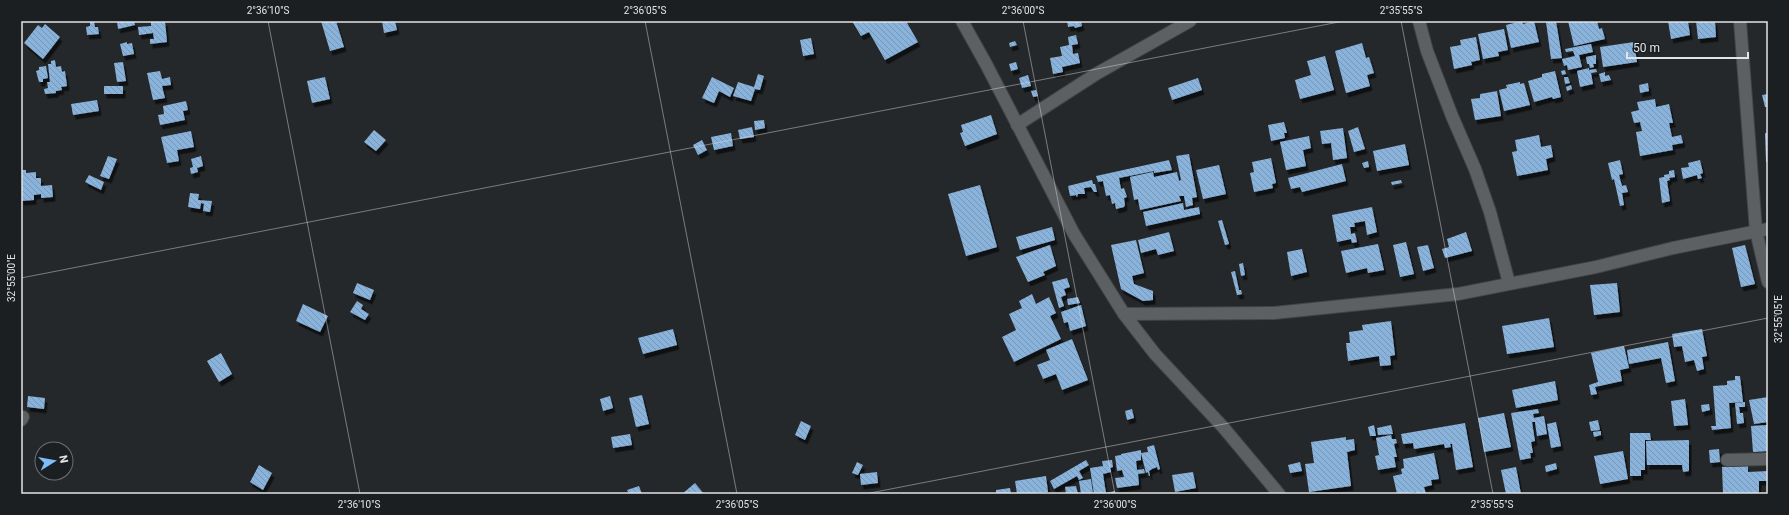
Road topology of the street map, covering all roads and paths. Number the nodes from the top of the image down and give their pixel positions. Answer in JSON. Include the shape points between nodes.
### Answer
{"nodes":[{"id":1,"x":962,"y":21,"type":"edge"},
{"id":2,"x":1190,"y":21,"type":"edge"},
{"id":3,"x":1419,"y":21,"type":"edge"},
{"id":4,"x":1740,"y":21,"type":"edge"},
{"id":5,"x":1017,"y":125,"type":"junction"},
{"id":6,"x":1762,"y":230,"type":"edge"},
{"id":7,"x":1768,"y":282,"type":"edge"},
{"id":8,"x":1509,"y":283,"type":"junction"},
{"id":9,"x":1124,"y":314,"type":"junction"},
{"id":10,"x":1768,"y":459,"type":"edge"},
{"id":11,"x":1727,"y":460,"type":"dead end"},
{"id":12,"x":1279,"y":494,"type":"edge"}],
"edges":[{"from":1,"to":5,"type":"street"},
{"from":2,"to":5,"type":"street","via":[[1096,74]]},
{"from":3,"to":8,"type":"street","via":[[1427,51],[1490,212]]},
{"from":4,"to":6,"type":"street"},
{"from":5,"to":9,"type":"street","via":[[1074,234]]},
{"from":6,"to":7,"type":"street"},
{"from":6,"to":8,"type":"street","via":[[1596,267]]},
{"from":8,"to":9,"type":"street","via":[[1458,294],[1274,312]]},
{"from":9,"to":12,"type":"street"},
{"from":10,"to":11,"type":"street"}]}
